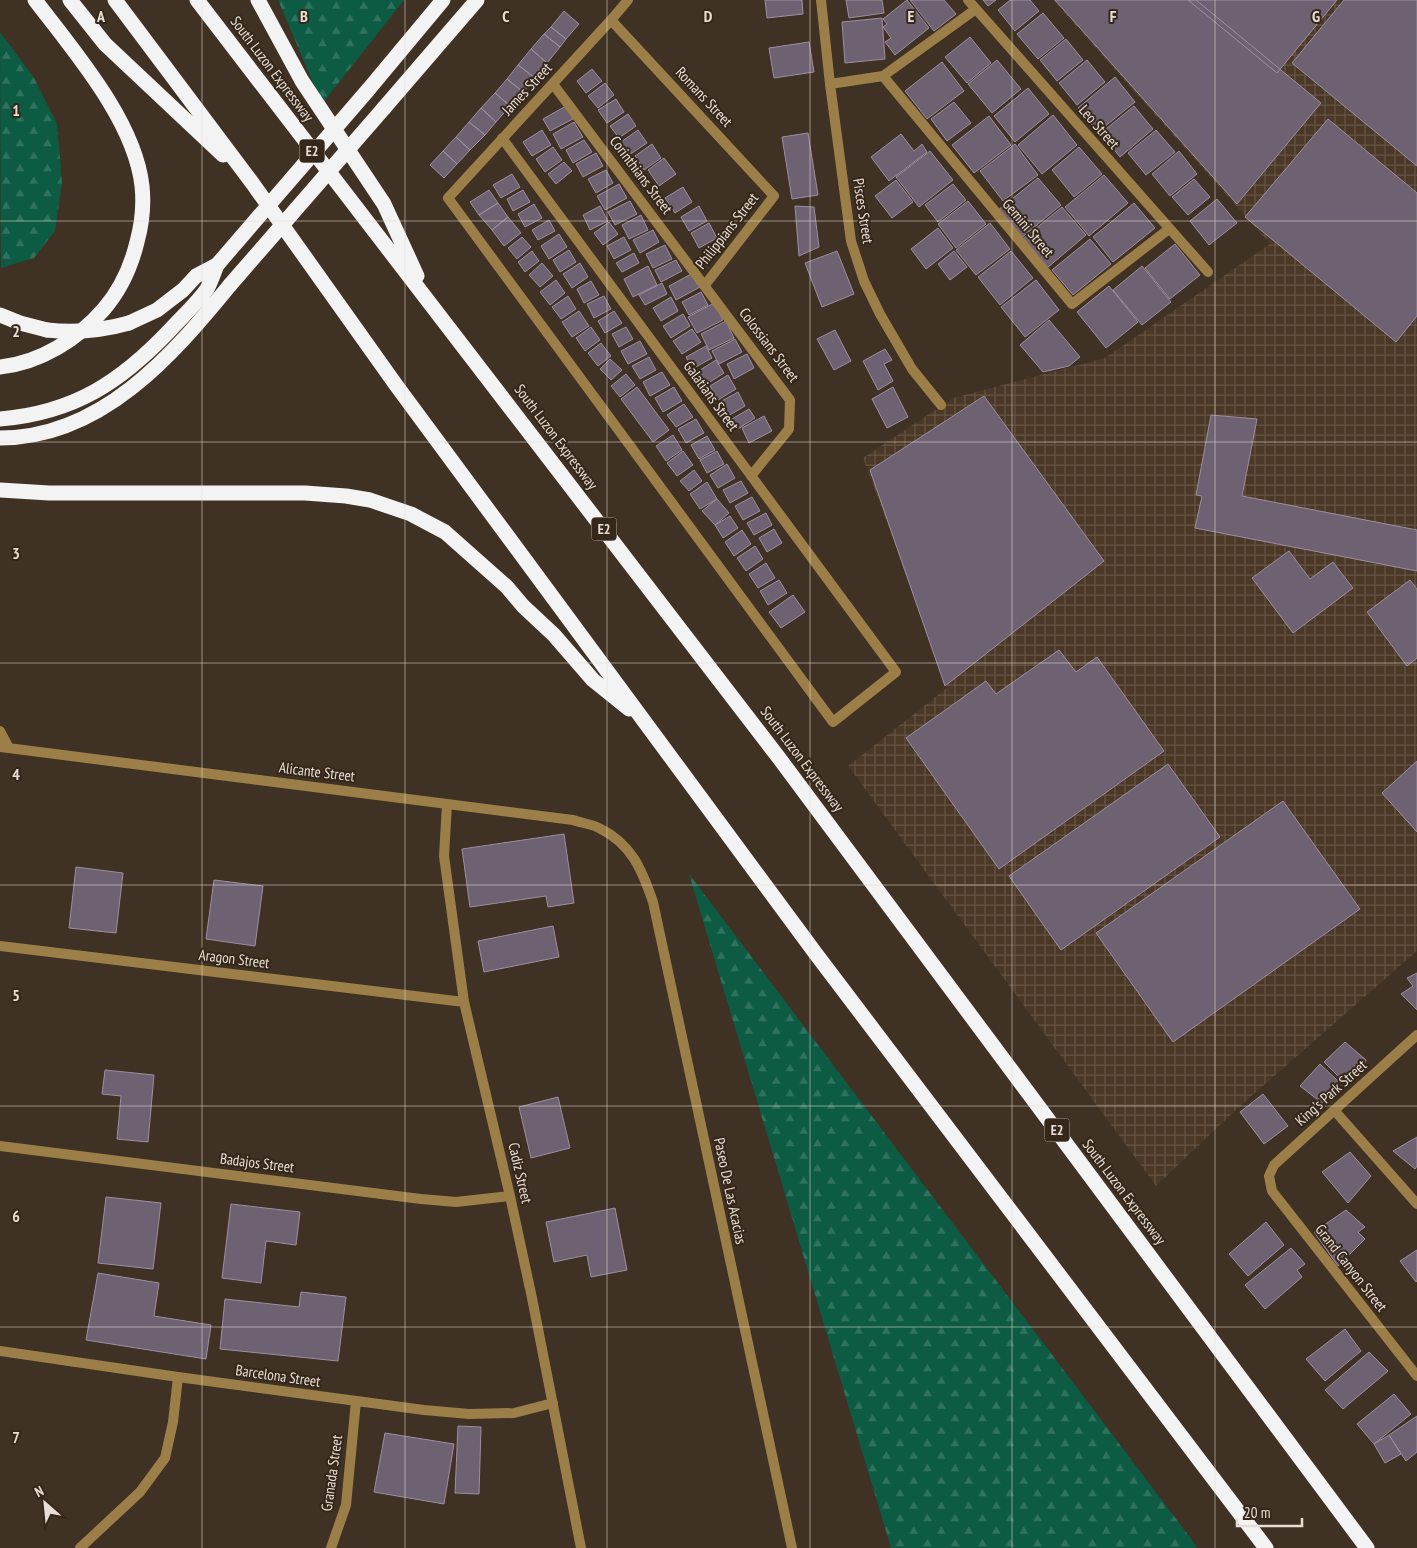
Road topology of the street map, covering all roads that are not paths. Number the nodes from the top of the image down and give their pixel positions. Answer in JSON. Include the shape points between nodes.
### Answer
{"nodes":[{"id":1,"x":35,"y":0,"type":"edge"},
{"id":2,"x":70,"y":0,"type":"edge"},
{"id":3,"x":116,"y":0,"type":"edge"},
{"id":4,"x":197,"y":0,"type":"edge"},
{"id":5,"x":258,"y":0,"type":"edge"},
{"id":6,"x":443,"y":0,"type":"edge"},
{"id":7,"x":477,"y":0,"type":"edge"},
{"id":8,"x":628,"y":0,"type":"edge"},
{"id":9,"x":821,"y":0,"type":"edge"},
{"id":10,"x":968,"y":0,"type":"edge"},
{"id":11,"x":976,"y":9,"type":"junction"},
{"id":12,"x":612,"y":20,"type":"junction"},
{"id":13,"x":883,"y":76,"type":"junction"},
{"id":14,"x":553,"y":84,"type":"junction"},
{"id":15,"x":830,"y":84,"type":"junction"},
{"id":16,"x":502,"y":138,"type":"junction"},
{"id":17,"x":253,"y":184,"type":"junction"},
{"id":18,"x":774,"y":196,"type":"joint"},
{"id":19,"x":1169,"y":229,"type":"junction"},
{"id":20,"x":217,"y":264,"type":"junction"},
{"id":21,"x":1208,"y":272,"type":"dead end"},
{"id":22,"x":705,"y":284,"type":"junction"},
{"id":23,"x":428,"y":300,"type":"junction"},
{"id":24,"x":0,"y":315,"type":"edge"},
{"id":25,"x":0,"y":367,"type":"edge"},
{"id":26,"x":941,"y":404,"type":"dead end"},
{"id":27,"x":0,"y":419,"type":"edge"},
{"id":28,"x":0,"y":438,"type":"edge"},
{"id":29,"x":751,"y":476,"type":"junction"},
{"id":30,"x":0,"y":490,"type":"edge"},
{"id":31,"x":896,"y":672,"type":"joint"},
{"id":32,"x":647,"y":724,"type":"junction"},
{"id":33,"x":0,"y":731,"type":"edge"},
{"id":34,"x":4,"y":747,"type":"edge"},
{"id":35,"x":447,"y":804,"type":"junction"},
{"id":36,"x":624,"y":846,"type":"joint"},
{"id":37,"x":0,"y":946,"type":"edge"},
{"id":38,"x":464,"y":1002,"type":"junction"},
{"id":39,"x":1417,"y":1035,"type":"edge"},
{"id":40,"x":1334,"y":1110,"type":"junction"},
{"id":41,"x":0,"y":1146,"type":"edge"},
{"id":42,"x":1269,"y":1176,"type":"joint"},
{"id":43,"x":510,"y":1196,"type":"junction"},
{"id":44,"x":1417,"y":1204,"type":"edge"},
{"id":45,"x":0,"y":1351,"type":"edge"},
{"id":46,"x":1417,"y":1376,"type":"edge"},
{"id":47,"x":178,"y":1377,"type":"junction"},
{"id":48,"x":356,"y":1401,"type":"junction"},
{"id":49,"x":553,"y":1403,"type":"junction"},
{"id":50,"x":80,"y":1548,"type":"edge"},
{"id":51,"x":330,"y":1548,"type":"edge"},
{"id":52,"x":581,"y":1548,"type":"edge"},
{"id":53,"x":792,"y":1548,"type":"edge"},
{"id":54,"x":1266,"y":1548,"type":"edge"},
{"id":55,"x":1367,"y":1548,"type":"edge"}],
"edges":[{"from":1,"to":25,"type":"highway","via":[[101,91],[126,132],[139,168],[142,213],[130,268],[98,316],[58,348]]},
{"from":2,"to":17,"type":"highway","via":[[105,44]]},
{"from":3,"to":17,"type":"highway"},
{"from":4,"to":23,"type":"highway","name":"South Luzon Expressway","number":"E2"},
{"from":5,"to":23,"type":"highway","via":[[302,81],[384,204]]},
{"from":6,"to":20,"type":"highway","bridge":true},
{"from":7,"to":28,"type":"highway","bridge":true,"via":[[195,328],[157,367],[123,395],[70,424],[24,436]]},
{"from":8,"to":12,"type":"street","name":"James Street"},
{"from":9,"to":15,"type":"street","name":"Pisces Street"},
{"from":10,"to":11,"type":"street","name":"Leo Street"},
{"from":11,"to":13,"type":"street"},
{"from":11,"to":19,"type":"street","name":"Leo Street"},
{"from":12,"to":14,"type":"street","name":"James Street"},
{"from":12,"to":18,"type":"street","name":"Romans Street"},
{"from":13,"to":15,"type":"street"},
{"from":13,"to":19,"type":"street","name":"Gemini Street","via":[[1072,304]]},
{"from":14,"to":16,"type":"street","name":"James Street"},
{"from":14,"to":22,"type":"street","name":"Corinthians Street"},
{"from":15,"to":26,"type":"street","name":"Pisces Street","via":[[851,241],[864,281],[912,369]]},
{"from":16,"to":29,"type":"street","name":"Galatians Street"},
{"from":16,"to":31,"type":"street","name":"James Street","via":[[448,198],[833,722]]},
{"from":17,"to":32,"type":"highway","via":[[396,385]]},
{"from":18,"to":22,"type":"street","name":"Philippians Street"},
{"from":19,"to":21,"type":"street","name":"Leo Street"},
{"from":20,"to":24,"type":"highway","bridge":true,"via":[[196,276],[157,310],[107,330],[47,330]]},
{"from":20,"to":27,"type":"highway","via":[[208,288],[140,360],[108,384],[67,405]]},
{"from":22,"to":29,"type":"street","name":"Colossians Street","via":[[790,400],[789,429]]},
{"from":23,"to":55,"type":"highway","name":"South Luzon Expressway","number":"E2","via":[[779,758]]},
{"from":29,"to":31,"type":"street","name":"Galatians Street"},
{"from":30,"to":32,"type":"highway","via":[[49,493],[305,493],[346,496],[392,507],[428,522],[508,586],[593,680]]},
{"from":32,"to":54,"type":"highway","via":[[840,986]]},
{"from":33,"to":34,"type":"street"},
{"from":34,"to":35,"type":"street","name":"Alicante Street"},
{"from":35,"to":36,"type":"street","name":"Alicante Street","via":[[573,820],[599,828]]},
{"from":35,"to":38,"type":"street","name":"Cadiz Street","via":[[444,856]]},
{"from":36,"to":53,"type":"street","name":"Paseo De Las Acacias","via":[[642,870],[653,902]]},
{"from":37,"to":38,"type":"street","name":"Aragon Street"},
{"from":38,"to":43,"type":"street","name":"Cadiz Street"},
{"from":39,"to":40,"type":"street","name":"King's Park Street"},
{"from":40,"to":42,"type":"street","name":"King's Park Street","via":[[1274,1165]]},
{"from":40,"to":44,"type":"street"},
{"from":41,"to":43,"type":"street","name":"Badajos Street","via":[[421,1199],[456,1202]]},
{"from":42,"to":46,"type":"street","name":"Grand Canyon Street","via":[[1272,1191]]},
{"from":43,"to":49,"type":"street","name":"Cadiz Street"},
{"from":45,"to":47,"type":"street","name":"Barcelona Street"},
{"from":47,"to":48,"type":"street","name":"Barcelona Street"},
{"from":47,"to":50,"type":"street","via":[[165,1458],[140,1492]]},
{"from":48,"to":49,"type":"street","name":"Barcelona Street","via":[[469,1414],[514,1413]]},
{"from":48,"to":51,"type":"street","name":"Granada Street","via":[[346,1505]]},
{"from":49,"to":52,"type":"street","name":"Cadiz Street"}]}
